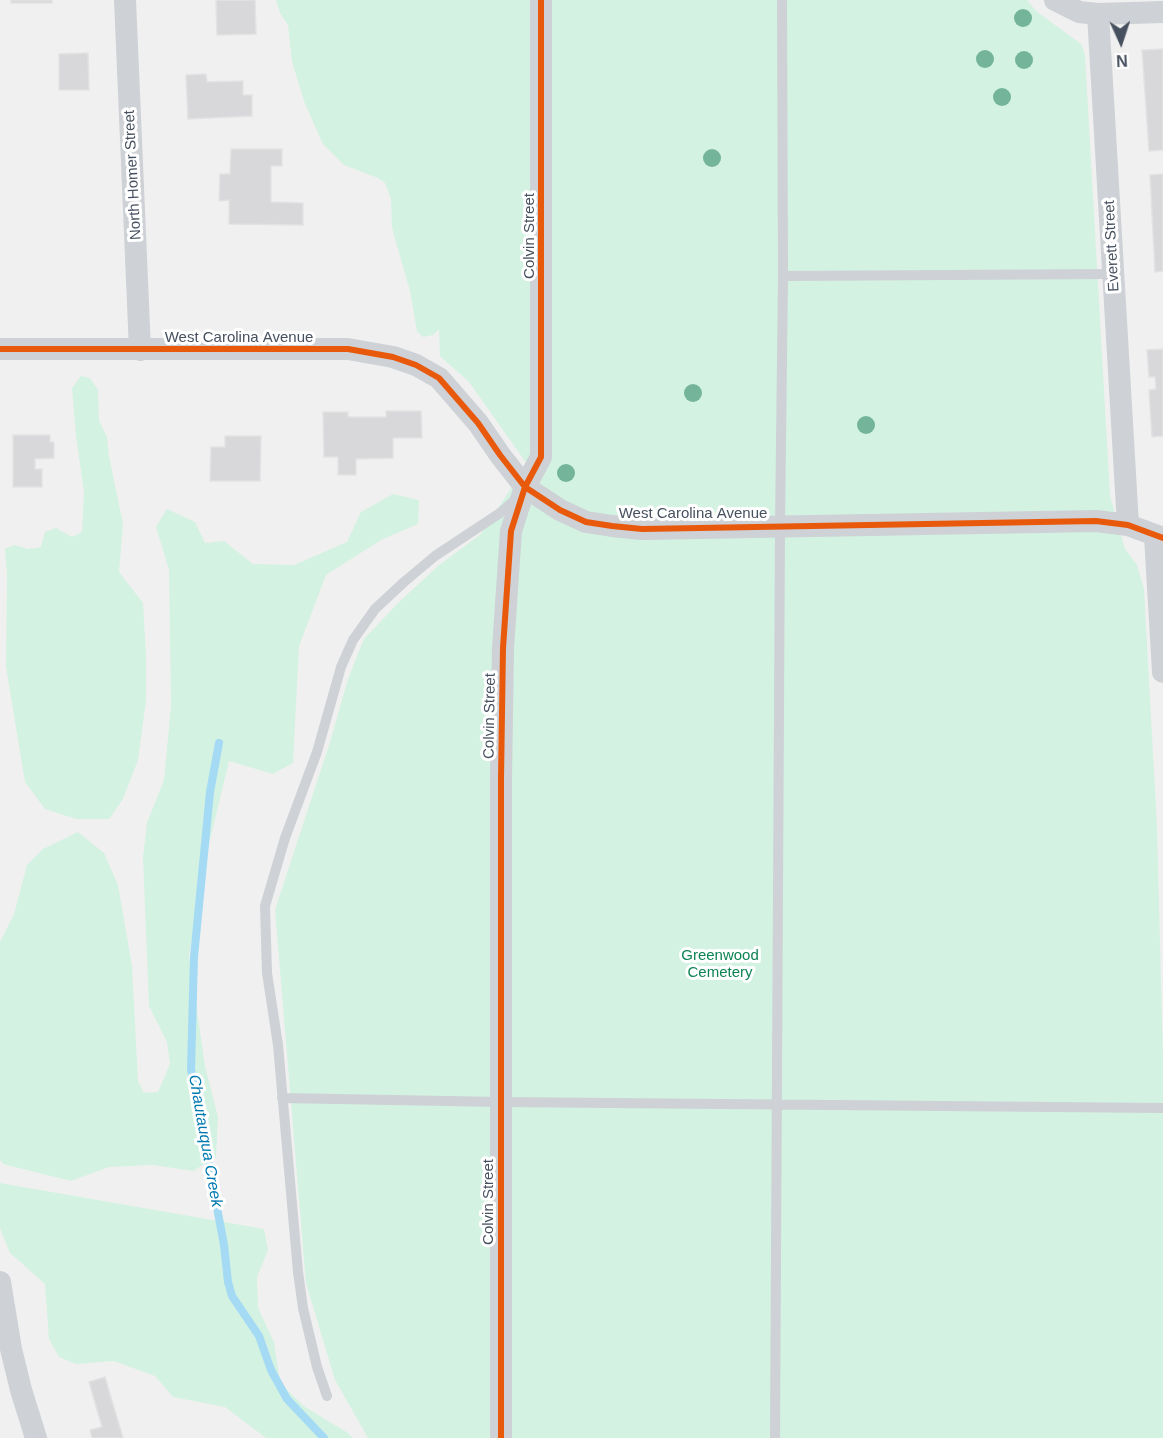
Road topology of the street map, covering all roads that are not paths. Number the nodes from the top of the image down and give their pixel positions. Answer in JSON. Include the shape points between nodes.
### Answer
{"nodes":[{"id":1,"x":125,"y":0,"type":"edge"},
{"id":2,"x":541,"y":0,"type":"edge"},
{"id":3,"x":782,"y":0,"type":"edge"},
{"id":4,"x":1055,"y":0,"type":"edge"},
{"id":5,"x":1163,"y":12,"type":"edge"},
{"id":6,"x":1098,"y":14,"type":"junction"},
{"id":7,"x":1113,"y":274,"type":"junction"},
{"id":8,"x":783,"y":276,"type":"junction"},
{"id":9,"x":0,"y":349,"type":"edge"},
{"id":10,"x":140,"y":350,"type":"junction"},
{"id":11,"x":525,"y":487,"type":"junction"},
{"id":12,"x":1128,"y":525,"type":"junction"},
{"id":13,"x":780,"y":526,"type":"junction"},
{"id":14,"x":1159,"y":537,"type":"edge"},
{"id":15,"x":1163,"y":672,"type":"edge"},
{"id":16,"x":282,"y":1098,"type":"junction"},
{"id":17,"x":501,"y":1102,"type":"junction"},
{"id":18,"x":776,"y":1105,"type":"junction"},
{"id":19,"x":1163,"y":1108,"type":"edge"},
{"id":20,"x":0,"y":1282,"type":"edge"},
{"id":21,"x":327,"y":1396,"type":"dead end"},
{"id":22,"x":36,"y":1438,"type":"edge"},
{"id":23,"x":501,"y":1438,"type":"edge"},
{"id":24,"x":775,"y":1438,"type":"edge"}],
"edges":[{"from":1,"to":10,"type":"street","name":"North Homer Street"},
{"from":2,"to":11,"type":"street","name":"Colvin Street","via":[[541,457]]},
{"from":3,"to":8,"type":"lane"},
{"from":4,"to":6,"type":"street","via":[[1078,12]]},
{"from":5,"to":6,"type":"street"},
{"from":6,"to":7,"type":"street","name":"Everett Street"},
{"from":7,"to":8,"type":"lane"},
{"from":7,"to":12,"type":"street","name":"Everett Street"},
{"from":8,"to":13,"type":"lane"},
{"from":9,"to":10,"type":"street","name":"West Carolina Avenue"},
{"from":10,"to":11,"type":"street","name":"West Carolina Avenue","via":[[348,349],[416,365],[440,378]]},
{"from":11,"to":13,"type":"street","name":"West Carolina Avenue","via":[[577,518],[612,526]]},
{"from":11,"to":16,"type":"lane","via":[[500,513],[435,556],[375,609],[353,640],[341,668],[265,906],[267,973]]},
{"from":11,"to":17,"type":"street","name":"Colvin Street","via":[[511,531],[503,648]]},
{"from":12,"to":13,"type":"street","name":"West Carolina Avenue","via":[[1096,521]]},
{"from":12,"to":14,"type":"street","name":"West Carolina Avenue"},
{"from":13,"to":18,"type":"lane"},
{"from":14,"to":15,"type":"street"},
{"from":16,"to":17,"type":"lane"},
{"from":16,"to":21,"type":"lane","via":[[303,1308]]},
{"from":17,"to":18,"type":"lane"},
{"from":17,"to":23,"type":"street","name":"Colvin Street"},
{"from":18,"to":19,"type":"lane"},
{"from":18,"to":24,"type":"lane"},
{"from":20,"to":22,"type":"street","via":[[11,1349]]}]}
